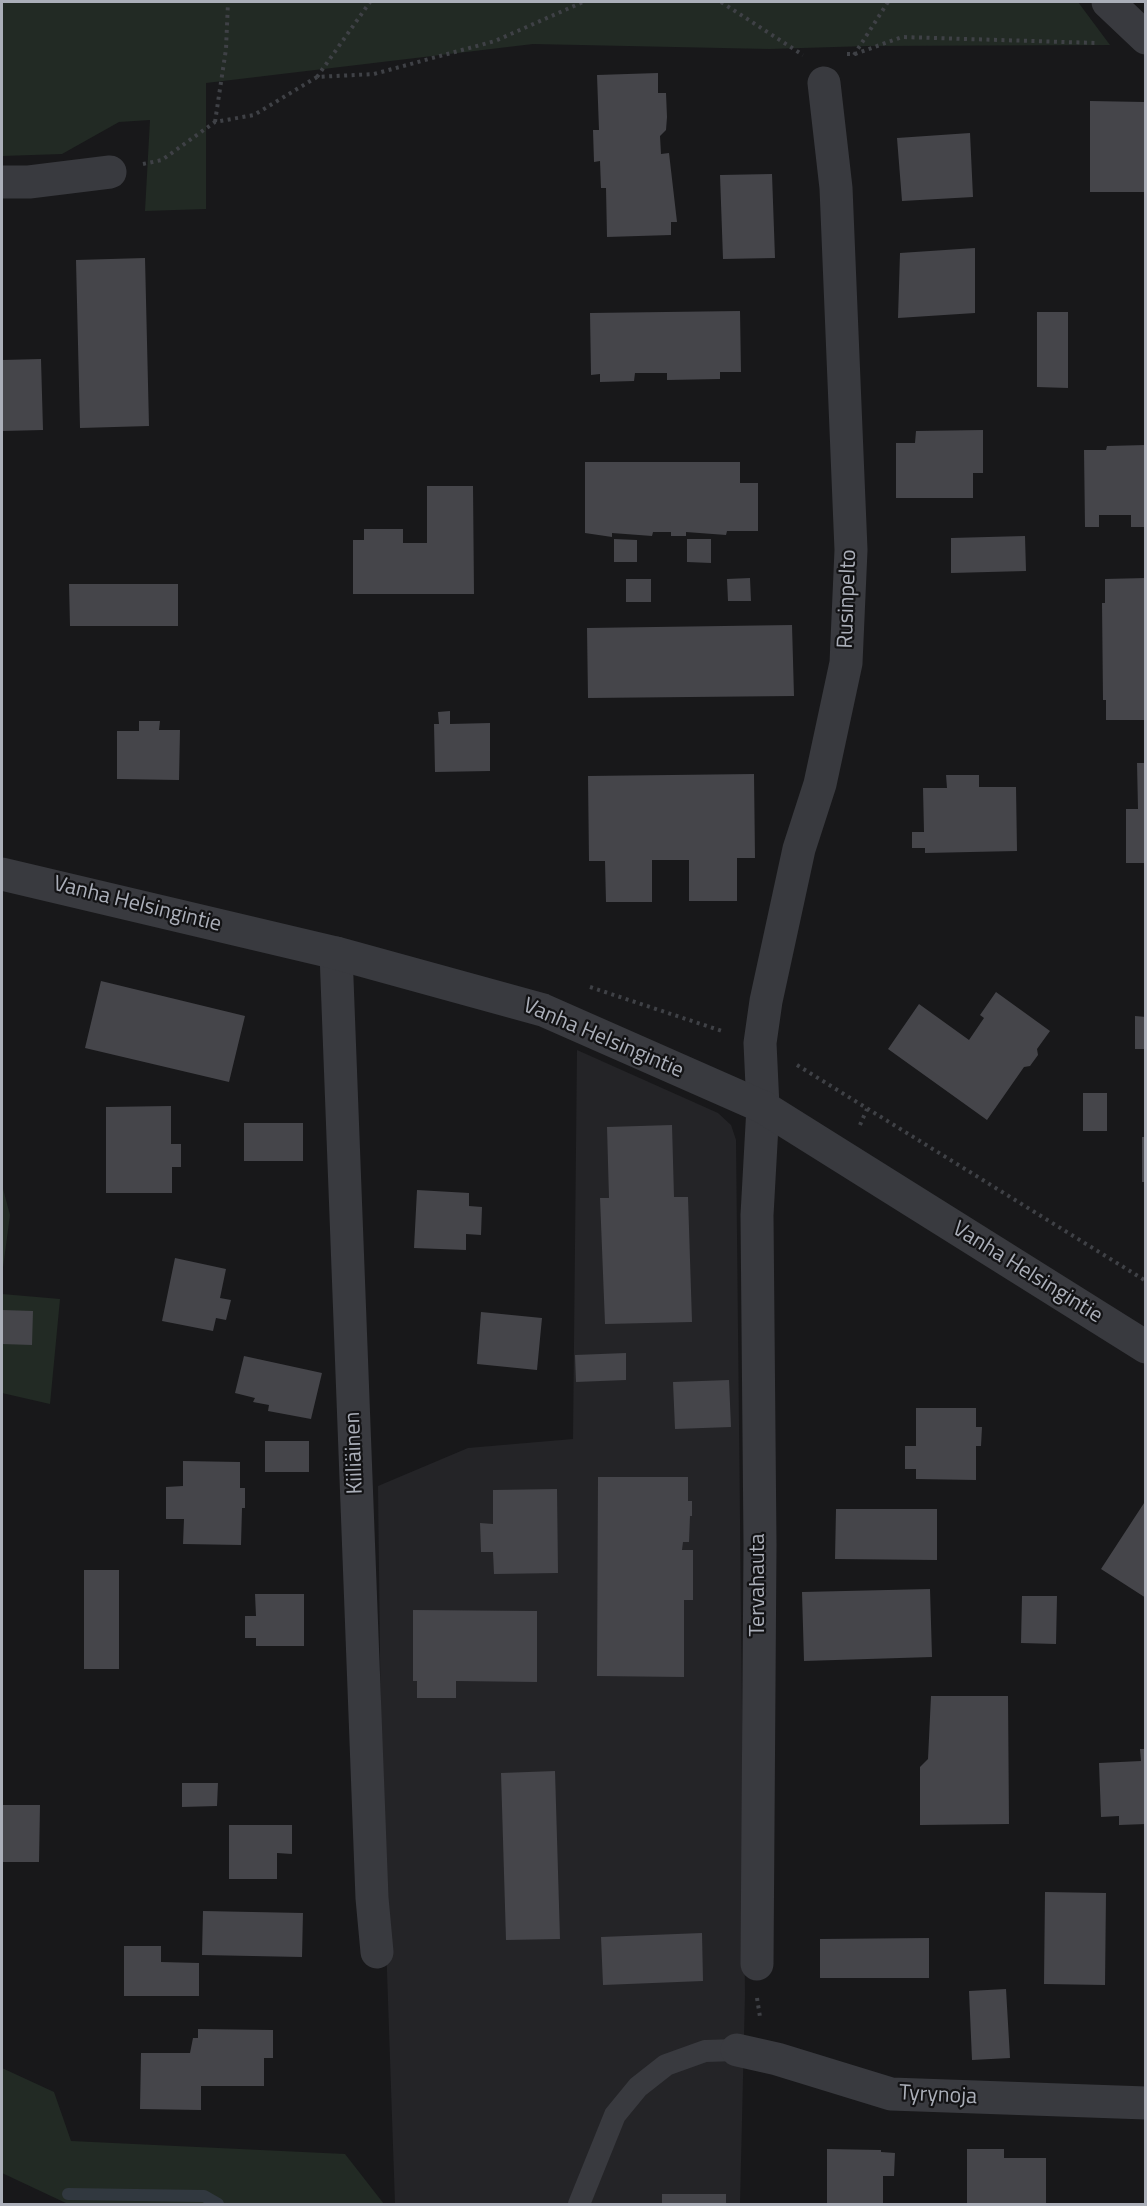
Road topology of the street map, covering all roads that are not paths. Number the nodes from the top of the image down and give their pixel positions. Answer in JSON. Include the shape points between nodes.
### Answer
{"nodes":[{"id":1,"x":1108,"y":2,"type":"edge"},
{"id":2,"x":1146,"y":38,"type":"edge"},
{"id":3,"x":819,"y":69,"type":"road end"},
{"id":4,"x":110,"y":172,"type":"road end"},
{"id":5,"x":2,"y":182,"type":"edge"},
{"id":6,"x":2,"y":873,"type":"edge"},
{"id":7,"x":336,"y":953,"type":"junction"},
{"id":8,"x":762,"y":1107,"type":"junction"},
{"id":9,"x":1146,"y":1347,"type":"edge"},
{"id":10,"x":376,"y":1952,"type":"dead end"},
{"id":11,"x":757,"y":1964,"type":"road end"},
{"id":12,"x":737,"y":2050,"type":"joint"},
{"id":13,"x":1146,"y":2103,"type":"edge"},
{"id":14,"x":579,"y":2205,"type":"edge"}],
"edges":[{"from":1,"to":2,"type":"street"},
{"from":3,"to":8,"type":"street","name":"Rusinpelto","via":[[836,188],[851,550],[846,663],[766,1001],[760,1043]]},
{"from":4,"to":5,"type":"street"},
{"from":6,"to":7,"type":"street","name":"Vanha Helsingintie"},
{"from":7,"to":8,"type":"street","name":"Vanha Helsingintie","via":[[543,1010]]},
{"from":7,"to":10,"type":"street","name":"Kiiliäinen"},
{"from":8,"to":9,"type":"street","name":"Vanha Helsingintie"},
{"from":8,"to":11,"type":"street","name":"Tervahauta","via":[[757,1215],[760,1557]]},
{"from":12,"to":13,"type":"street","name":"Tyrynoja","via":[[891,2094]]},
{"from":12,"to":14,"type":"lane","via":[[705,2051],[666,2065],[638,2087],[615,2115]]}]}
